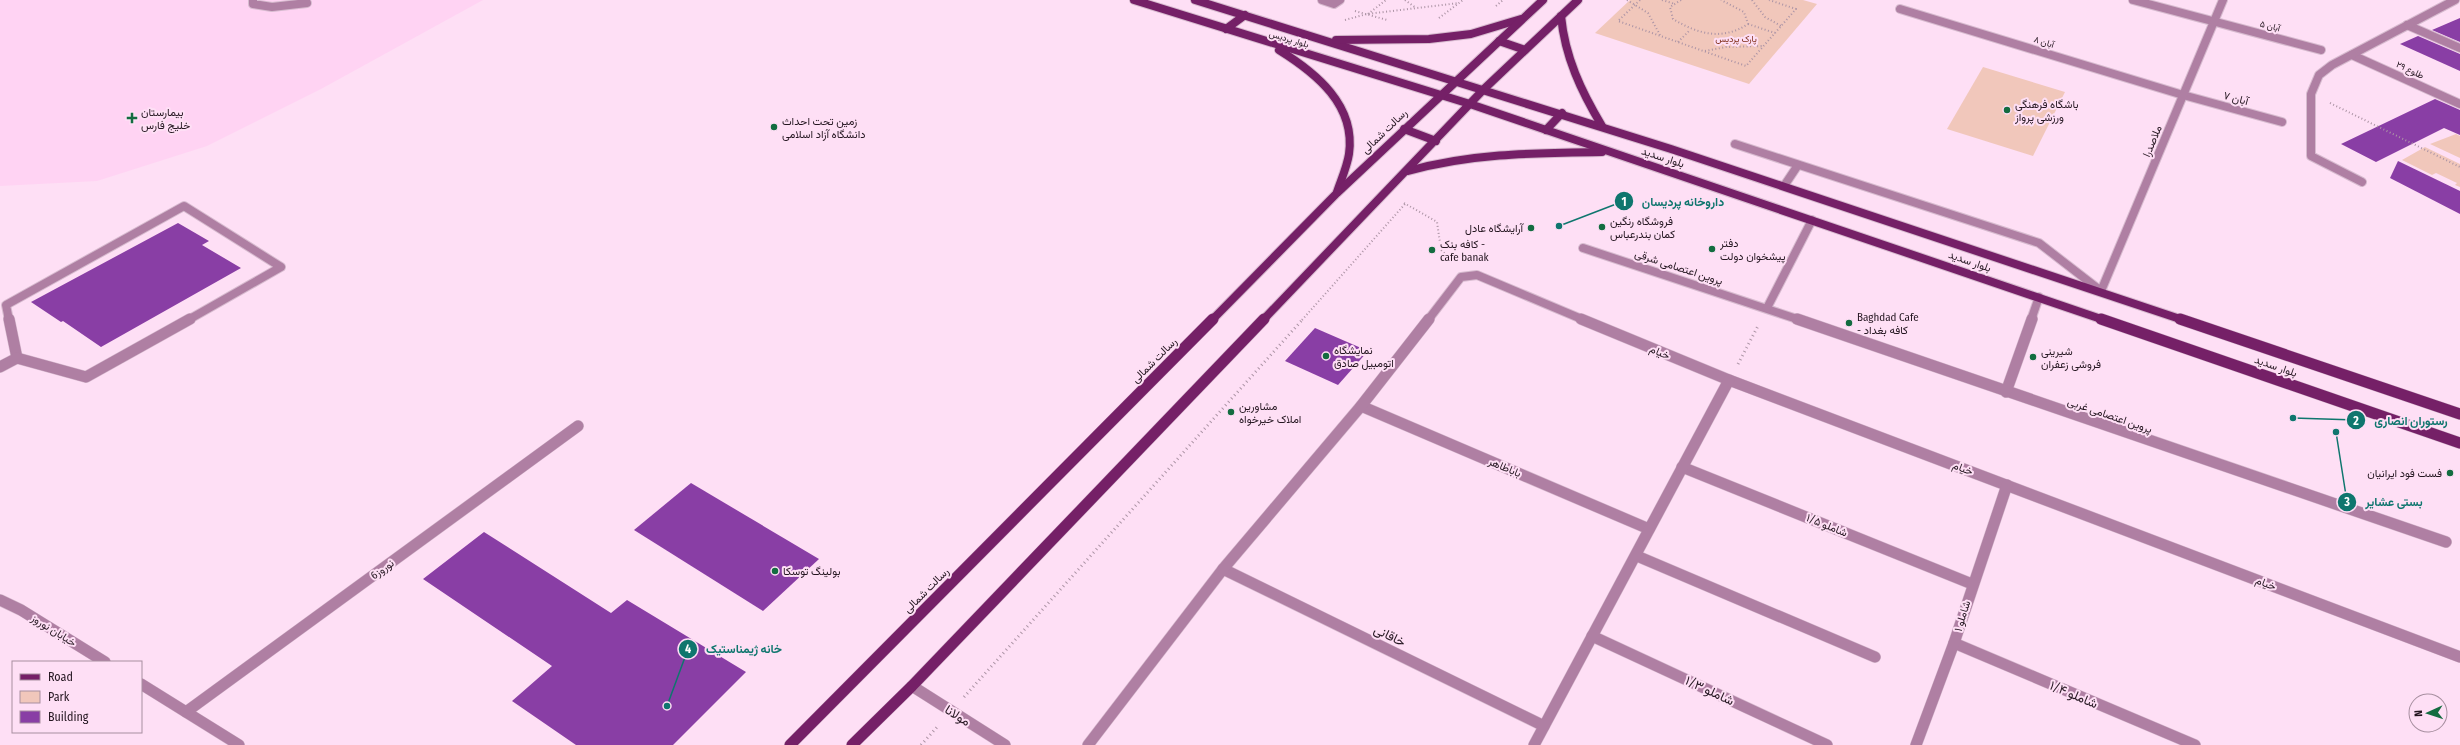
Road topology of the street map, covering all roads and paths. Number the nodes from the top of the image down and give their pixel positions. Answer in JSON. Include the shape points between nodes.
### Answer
{"nodes":[{"id":1,"x":253,"y":0,"type":"edge"},
{"id":2,"x":1134,"y":0,"type":"edge"},
{"id":3,"x":1195,"y":0,"type":"edge"},
{"id":4,"x":1322,"y":0,"type":"edge"},
{"id":5,"x":1386,"y":0,"type":"edge"},
{"id":6,"x":1405,"y":0,"type":"edge"},
{"id":7,"x":1543,"y":0,"type":"edge"},
{"id":8,"x":1578,"y":0,"type":"edge"},
{"id":9,"x":1627,"y":0,"type":"edge"},
{"id":10,"x":1640,"y":0,"type":"edge"},
{"id":11,"x":1662,"y":0,"type":"edge"},
{"id":12,"x":1680,"y":0,"type":"edge"},
{"id":13,"x":1723,"y":0,"type":"edge"},
{"id":14,"x":1752,"y":0,"type":"edge"},
{"id":15,"x":1769,"y":0,"type":"edge"},
{"id":16,"x":2133,"y":0,"type":"edge"},
{"id":17,"x":2223,"y":0,"type":"edge"},
{"id":18,"x":2455,"y":0,"type":"edge"},
{"id":19,"x":1337,"y":2,"type":"edge"},
{"id":20,"x":307,"y":3,"type":"dead end"},
{"id":21,"x":1637,"y":3,"type":"junction"},
{"id":22,"x":1675,"y":4,"type":"junction"},
{"id":23,"x":1417,"y":8,"type":"dead end"},
{"id":24,"x":1900,"y":9,"type":"dead end"},
{"id":25,"x":1367,"y":14,"type":"junction"},
{"id":26,"x":1245,"y":15,"type":"junction"},
{"id":27,"x":1561,"y":16,"type":"junction"},
{"id":28,"x":1523,"y":18,"type":"junction"},
{"id":29,"x":1388,"y":20,"type":"dead end"},
{"id":30,"x":2214,"y":22,"type":"junction"},
{"id":31,"x":1748,"y":24,"type":"junction"},
{"id":32,"x":2407,"y":25,"type":"junction"},
{"id":33,"x":1781,"y":26,"type":"junction"},
{"id":34,"x":1226,"y":29,"type":"junction"},
{"id":35,"x":1690,"y":30,"type":"junction"},
{"id":36,"x":1775,"y":33,"type":"junction"},
{"id":37,"x":1660,"y":36,"type":"junction"},
{"id":38,"x":1324,"y":40,"type":"junction"},
{"id":39,"x":1499,"y":41,"type":"junction"},
{"id":40,"x":1265,"y":42,"type":"junction"},
{"id":41,"x":1678,"y":42,"type":"junction"},
{"id":42,"x":1764,"y":46,"type":"junction"},
{"id":43,"x":2460,"y":48,"type":"edge"},
{"id":44,"x":1525,"y":50,"type":"junction"},
{"id":45,"x":2321,"y":50,"type":"dead end"},
{"id":46,"x":1704,"y":51,"type":"junction"},
{"id":47,"x":2352,"y":55,"type":"junction"},
{"id":48,"x":1456,"y":81,"type":"junction"},
{"id":49,"x":1484,"y":89,"type":"junction"},
{"id":50,"x":1440,"y":94,"type":"junction"},
{"id":51,"x":2311,"y":94,"type":"junction"},
{"id":52,"x":2184,"y":95,"type":"junction"},
{"id":53,"x":1470,"y":104,"type":"junction"},
{"id":54,"x":2460,"y":104,"type":"edge"},
{"id":55,"x":1562,"y":113,"type":"junction"},
{"id":56,"x":2282,"y":122,"type":"dead end"},
{"id":57,"x":1602,"y":126,"type":"junction"},
{"id":58,"x":1404,"y":129,"type":"junction"},
{"id":59,"x":1546,"y":130,"type":"junction"},
{"id":60,"x":1436,"y":141,"type":"junction"},
{"id":61,"x":1735,"y":144,"type":"dead end"},
{"id":62,"x":1610,"y":152,"type":"junction"},
{"id":63,"x":1798,"y":165,"type":"junction"},
{"id":64,"x":2460,"y":167,"type":"edge"},
{"id":65,"x":1406,"y":171,"type":"junction"},
{"id":66,"x":2362,"y":182,"type":"dead end"},
{"id":67,"x":1784,"y":186,"type":"junction"},
{"id":68,"x":1337,"y":193,"type":"junction"},
{"id":69,"x":1385,"y":193,"type":"junction"},
{"id":70,"x":1405,"y":204,"type":"junction"},
{"id":71,"x":1812,"y":220,"type":"junction"},
{"id":72,"x":1583,"y":248,"type":"dead end"},
{"id":73,"x":1468,"y":275,"type":"junction"},
{"id":74,"x":2101,"y":291,"type":"junction"},
{"id":75,"x":2039,"y":297,"type":"junction"},
{"id":76,"x":1767,"y":308,"type":"junction"},
{"id":77,"x":17,"y":358,"type":"junction"},
{"id":78,"x":0,"y":367,"type":"edge"},
{"id":79,"x":1729,"y":380,"type":"junction"},
{"id":80,"x":2006,"y":392,"type":"junction"},
{"id":81,"x":1361,"y":406,"type":"junction"},
{"id":82,"x":2460,"y":414,"type":"edge"},
{"id":83,"x":578,"y":426,"type":"dead end"},
{"id":84,"x":2460,"y":443,"type":"edge"},
{"id":85,"x":1682,"y":467,"type":"junction"},
{"id":86,"x":2007,"y":485,"type":"junction"},
{"id":87,"x":1649,"y":528,"type":"junction"},
{"id":88,"x":2446,"y":542,"type":"dead end"},
{"id":89,"x":1637,"y":556,"type":"junction"},
{"id":90,"x":1223,"y":569,"type":"junction"},
{"id":91,"x":1972,"y":584,"type":"junction"},
{"id":92,"x":0,"y":600,"type":"edge"},
{"id":93,"x":1592,"y":636,"type":"junction"},
{"id":94,"x":1954,"y":643,"type":"junction"},
{"id":95,"x":1875,"y":657,"type":"dead end"},
{"id":96,"x":2460,"y":657,"type":"edge"},
{"id":97,"x":104,"y":661,"type":"edge"},
{"id":98,"x":142,"y":685,"type":"edge"},
{"id":99,"x":912,"y":686,"type":"junction"},
{"id":100,"x":952,"y":711,"type":"junction"},
{"id":101,"x":186,"y":712,"type":"junction"},
{"id":102,"x":1544,"y":726,"type":"junction"},
{"id":103,"x":239,"y":745,"type":"edge"},
{"id":104,"x":790,"y":745,"type":"edge"},
{"id":105,"x":852,"y":745,"type":"edge"},
{"id":106,"x":921,"y":745,"type":"edge"},
{"id":107,"x":1005,"y":745,"type":"edge"},
{"id":108,"x":1088,"y":745,"type":"edge"},
{"id":109,"x":1534,"y":745,"type":"edge"},
{"id":110,"x":1827,"y":745,"type":"edge"},
{"id":111,"x":1916,"y":745,"type":"edge"},
{"id":112,"x":2195,"y":745,"type":"edge"}],
"edges":[{"from":1,"to":20,"type":"street","via":[[253,4],[272,7]]},
{"from":2,"to":34,"type":"main road","name":"بلوار پردیس"},
{"from":3,"to":26,"type":"main road","name":"بلوار پردیس"},
{"from":4,"to":19,"type":"street"},
{"from":5,"to":25,"type":"path"},
{"from":6,"to":23,"type":"path"},
{"from":7,"to":28,"type":"main road","name":"رسالت شمالی"},
{"from":8,"to":27,"type":"main road"},
{"from":9,"to":21,"type":"path"},
{"from":10,"to":21,"type":"path"},
{"from":11,"to":22,"type":"path"},
{"from":12,"to":22,"type":"path"},
{"from":13,"to":31,"type":"path","via":[[1744,12]]},
{"from":14,"to":33,"type":"path","via":[[1765,17]]},
{"from":15,"to":33,"type":"path","via":[[1796,9]]},
{"from":16,"to":30,"type":"street","name":"آبان ۵"},
{"from":17,"to":30,"type":"street","name":"ملاصدرا"},
{"from":18,"to":32,"type":"street"},
{"from":19,"to":25,"type":"path"},
{"from":21,"to":37,"type":"path","via":[[1649,14]]},
{"from":21,"to":37,"type":"path","via":[[1618,21]]},
{"from":22,"to":35,"type":"path","via":[[1670,7],[1673,19]]},
{"from":24,"to":52,"type":"street","name":"آبان ۸"},
{"from":25,"to":29,"type":"path"},
{"from":26,"to":34,"type":"main road"},
{"from":26,"to":38,"type":"main road","name":"بلوار پردیس"},
{"from":27,"to":44,"type":"main road"},
{"from":27,"to":57,"type":"main road","via":[[1566,54],[1577,83]]},
{"from":28,"to":38,"type":"main road","via":[[1471,34],[1430,39]]},
{"from":28,"to":39,"type":"main road","name":"رسالت شمالی"},
{"from":30,"to":45,"type":"street","name":"آبان ۵"},
{"from":30,"to":52,"type":"street","name":"ملاصدرا"},
{"from":31,"to":35,"type":"path","via":[[1737,33],[1729,34],[1714,35]]},
{"from":31,"to":36,"type":"path"},
{"from":32,"to":43,"type":"street"},
{"from":32,"to":47,"type":"street"},
{"from":33,"to":36,"type":"path"},
{"from":34,"to":40,"type":"main road","name":"بلوار پردیس"},
{"from":35,"to":41,"type":"path"},
{"from":36,"to":42,"type":"path"},
{"from":37,"to":41,"type":"path"},
{"from":38,"to":48,"type":"main road","name":"بلوار پردیس"},
{"from":39,"to":44,"type":"main road"},
{"from":39,"to":48,"type":"main road","name":"رسالت شمالی"},
{"from":40,"to":50,"type":"main road","name":"بلوار پردیس"},
{"from":40,"to":68,"type":"main road","via":[[1301,64],[1335,95],[1348,124],[1349,153]]},
{"from":41,"to":46,"type":"path"},
{"from":42,"to":46,"type":"path","via":[[1726,47]]},
{"from":42,"to":46,"type":"path","via":[[1746,66]]},
{"from":44,"to":49,"type":"main road"},
{"from":47,"to":51,"type":"street","via":[[2319,75]]},
{"from":47,"to":54,"type":"street","name":"طلوع ۲۹"},
{"from":48,"to":49,"type":"main road","name":"بلوار پردیس"},
{"from":48,"to":50,"type":"main road","name":"رسالت شمالی"},
{"from":49,"to":53,"type":"main road"},
{"from":49,"to":55,"type":"main road","name":"بلوار سدید"},
{"from":50,"to":53,"type":"main road","name":"بلوار پردیس"},
{"from":50,"to":58,"type":"main road","name":"رسالت شمالی"},
{"from":51,"to":64,"type":"path"},
{"from":51,"to":66,"type":"street","via":[[2311,156]]},
{"from":52,"to":56,"type":"street","name":"آبان ۷"},
{"from":52,"to":74,"type":"street","name":"ملاصدرا"},
{"from":53,"to":59,"type":"main road","name":"بلوار سدید"},
{"from":53,"to":60,"type":"main road"},
{"from":55,"to":57,"type":"main road","name":"بلوار سدید"},
{"from":55,"to":59,"type":"main road"},
{"from":57,"to":67,"type":"main road","name":"بلوار سدید"},
{"from":58,"to":60,"type":"main road"},
{"from":58,"to":68,"type":"main road","name":"رسالت شمالی"},
{"from":59,"to":62,"type":"main road","name":"بلوار سدید"},
{"from":60,"to":65,"type":"main road"},
{"from":61,"to":63,"type":"street"},
{"from":62,"to":65,"type":"main road","via":[[1513,152],[1464,156]]},
{"from":62,"to":71,"type":"main road","name":"بلوار سدید"},
{"from":63,"to":67,"type":"street"},
{"from":63,"to":74,"type":"street","via":[[2039,243]]},
{"from":65,"to":69,"type":"main road"},
{"from":67,"to":74,"type":"main road","name":"بلوار سدید"},
{"from":68,"to":104,"type":"main road","name":"رسالت شمالی"},
{"from":69,"to":70,"type":"path"},
{"from":69,"to":99,"type":"main road"},
{"from":70,"to":73,"type":"path","via":[[1437,222],[1441,250]]},
{"from":70,"to":100,"type":"path"},
{"from":71,"to":75,"type":"main road","name":"بلوار سدید"},
{"from":71,"to":76,"type":"street"},
{"from":72,"to":76,"type":"street","name":"پروین اعتصامی شرقی"},
{"from":73,"to":79,"type":"street","name":"خیام","via":[[1477,275]]},
{"from":73,"to":81,"type":"street","via":[[1461,277]]},
{"from":74,"to":82,"type":"main road","name":"بلوار سدید"},
{"from":75,"to":80,"type":"street"},
{"from":75,"to":84,"type":"main road","name":"بلوار سدید"},
{"from":76,"to":79,"type":"path"},
{"from":76,"to":80,"type":"street","name":"پروین اعتصامی غربی"},
{"from":77,"to":77,"type":"street","via":[[86,377],[281,267],[184,206],[6,305]]},
{"from":77,"to":78,"type":"street"},
{"from":79,"to":85,"type":"street"},
{"from":79,"to":86,"type":"street","name":"خیام"},
{"from":80,"to":88,"type":"street","name":"پروین اعتصامی غربی"},
{"from":81,"to":87,"type":"street","name":"باباطاهر"},
{"from":81,"to":90,"type":"street"},
{"from":83,"to":101,"type":"street","name":"نوروز6"},
{"from":85,"to":87,"type":"street"},
{"from":85,"to":91,"type":"street","name":"شاملو ۱/۵"},
{"from":86,"to":91,"type":"street","name":"شاملو ۱"},
{"from":86,"to":96,"type":"street","name":"خیام"},
{"from":87,"to":89,"type":"street"},
{"from":89,"to":93,"type":"street"},
{"from":89,"to":95,"type":"street"},
{"from":90,"to":102,"type":"street","name":"خاقانی"},
{"from":90,"to":108,"type":"street"},
{"from":91,"to":94,"type":"street","name":"شاملو ۱"},
{"from":92,"to":97,"type":"street","name":"خیابان نوروز"},
{"from":93,"to":102,"type":"street"},
{"from":93,"to":110,"type":"street","name":"شاملو ۱/۳"},
{"from":94,"to":111,"type":"street","name":"شاملو ۱"},
{"from":94,"to":112,"type":"street","name":"شاملو ۱/۴"},
{"from":98,"to":101,"type":"street"},
{"from":99,"to":100,"type":"street","name":"مولانا"},
{"from":99,"to":105,"type":"main road"},
{"from":100,"to":106,"type":"path"},
{"from":100,"to":107,"type":"street","name":"مولانا"},
{"from":101,"to":103,"type":"street"},
{"from":102,"to":109,"type":"street"}]}
